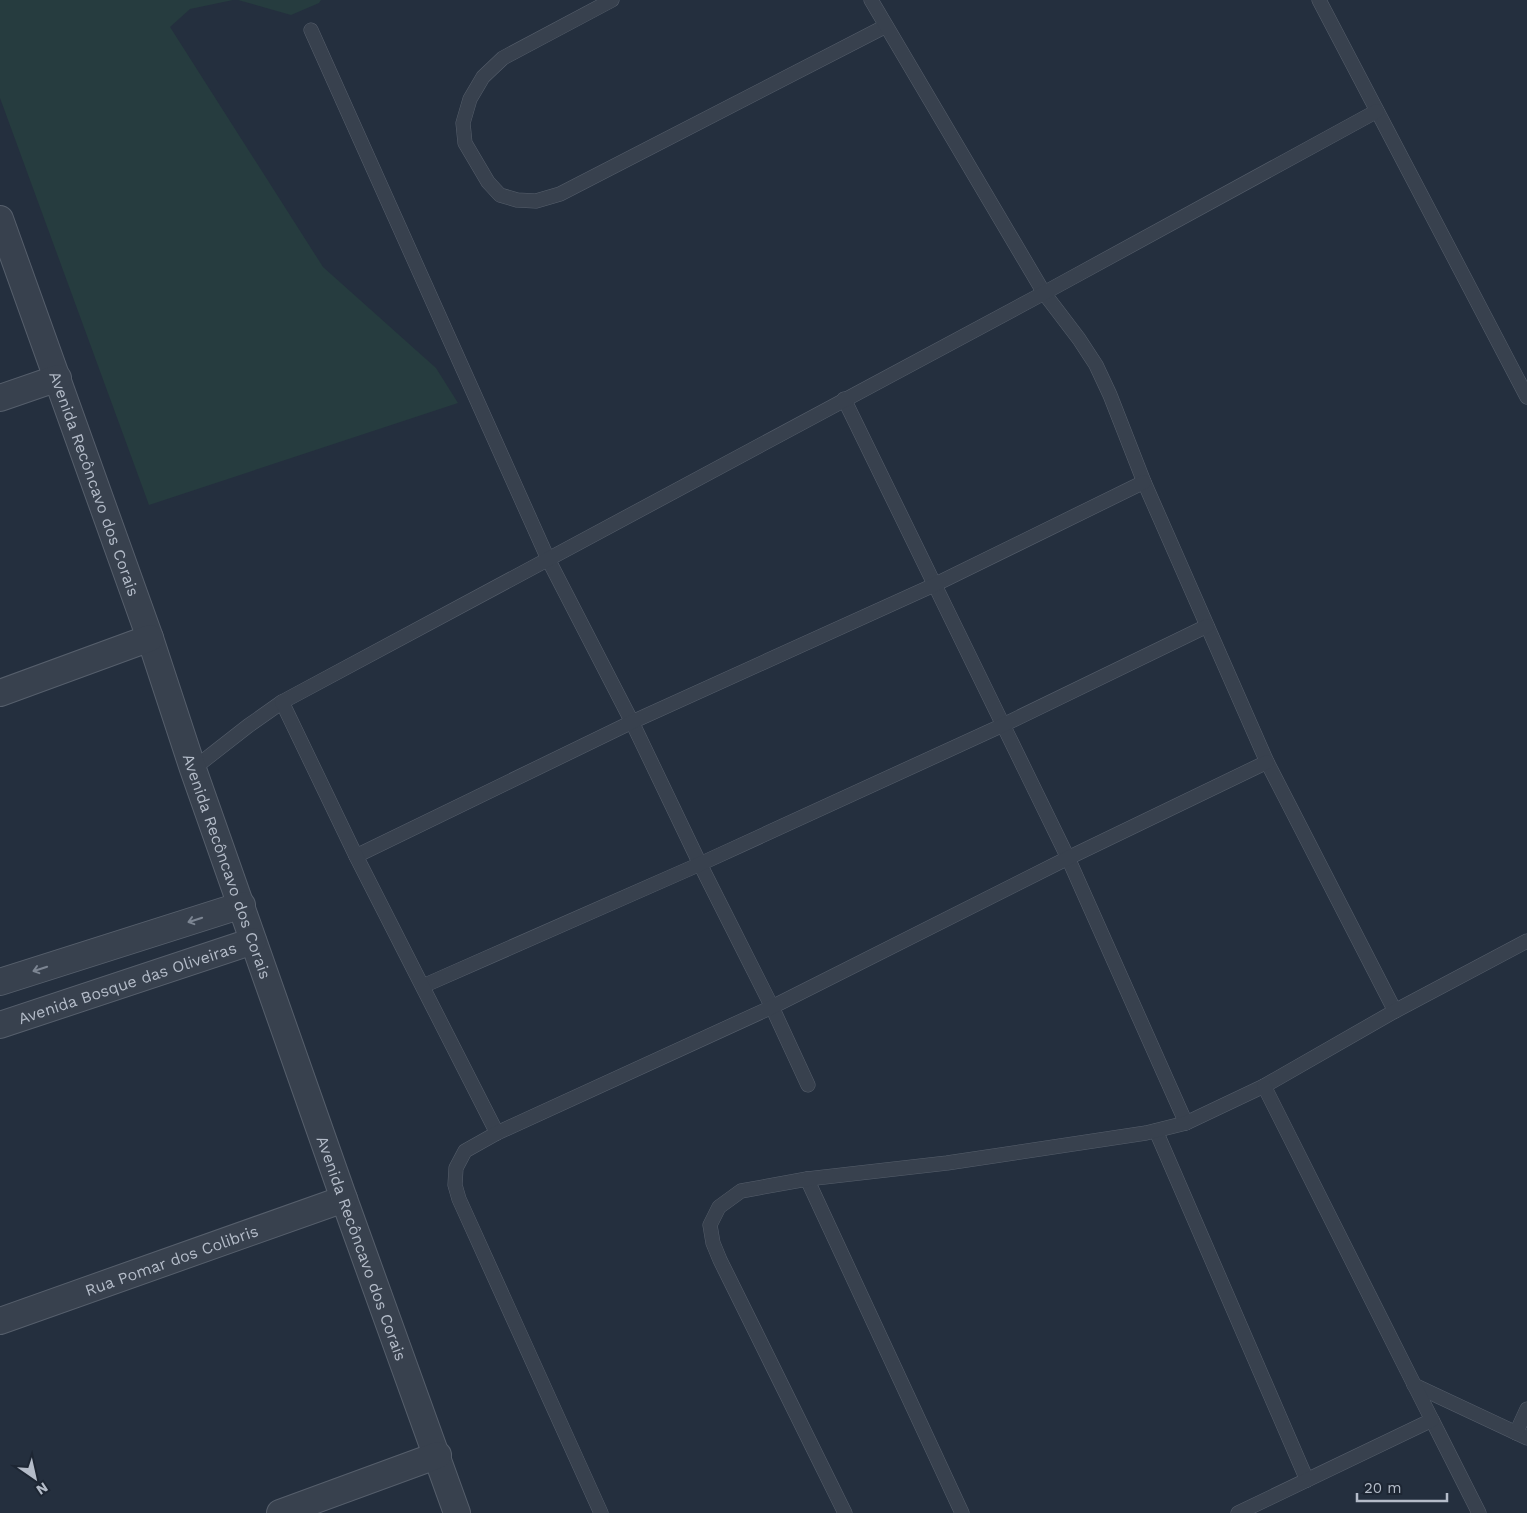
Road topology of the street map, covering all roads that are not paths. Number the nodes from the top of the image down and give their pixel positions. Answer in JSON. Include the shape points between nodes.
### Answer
{"nodes":[{"id":1,"x":612,"y":0,"type":"edge"},
{"id":2,"x":871,"y":0,"type":"edge"},
{"id":3,"x":1319,"y":0,"type":"edge"},
{"id":4,"x":886,"y":26,"type":"junction"},
{"id":5,"x":311,"y":30,"type":"dead end"},
{"id":6,"x":1377,"y":111,"type":"junction"},
{"id":7,"x":0,"y":219,"type":"edge"},
{"id":8,"x":1044,"y":293,"type":"junction"},
{"id":9,"x":58,"y":378,"type":"junction"},
{"id":10,"x":1527,"y":397,"type":"edge"},
{"id":11,"x":0,"y":398,"type":"edge"},
{"id":12,"x":844,"y":400,"type":"junction"},
{"id":13,"x":1144,"y":482,"type":"junction"},
{"id":14,"x":548,"y":559,"type":"junction"},
{"id":15,"x":934,"y":585,"type":"junction"},
{"id":16,"x":1207,"y":626,"type":"junction"},
{"id":17,"x":150,"y":638,"type":"junction"},
{"id":18,"x":0,"y":693,"type":"edge"},
{"id":19,"x":282,"y":702,"type":"junction"},
{"id":20,"x":632,"y":722,"type":"junction"},
{"id":21,"x":1002,"y":726,"type":"junction"},
{"id":22,"x":1267,"y":762,"type":"junction"},
{"id":23,"x":193,"y":770,"type":"junction"},
{"id":24,"x":356,"y":856,"type":"junction"},
{"id":25,"x":1068,"y":858,"type":"junction"},
{"id":26,"x":700,"y":864,"type":"junction"},
{"id":27,"x":242,"y":905,"type":"junction"},
{"id":28,"x":253,"y":941,"type":"junction"},
{"id":29,"x":1527,"y":941,"type":"edge"},
{"id":30,"x":0,"y":982,"type":"edge"},
{"id":31,"x":423,"y":986,"type":"junction"},
{"id":32,"x":772,"y":1007,"type":"junction"},
{"id":33,"x":1395,"y":1011,"type":"junction"},
{"id":34,"x":0,"y":1025,"type":"edge"},
{"id":35,"x":808,"y":1085,"type":"dead end"},
{"id":36,"x":1264,"y":1086,"type":"junction"},
{"id":37,"x":1186,"y":1123,"type":"junction"},
{"id":38,"x":1156,"y":1131,"type":"junction"},
{"id":39,"x":497,"y":1133,"type":"junction"},
{"id":40,"x":807,"y":1179,"type":"junction"},
{"id":41,"x":344,"y":1199,"type":"junction"},
{"id":42,"x":0,"y":1321,"type":"edge"},
{"id":43,"x":1414,"y":1385,"type":"junction"},
{"id":44,"x":1527,"y":1409,"type":"edge"},
{"id":45,"x":1432,"y":1420,"type":"junction"},
{"id":46,"x":1521,"y":1435,"type":"edge"},
{"id":47,"x":438,"y":1455,"type":"junction"},
{"id":48,"x":1307,"y":1480,"type":"junction"},
{"id":49,"x":280,"y":1513,"type":"edge"},
{"id":50,"x":457,"y":1513,"type":"edge"},
{"id":51,"x":601,"y":1513,"type":"edge"},
{"id":52,"x":845,"y":1513,"type":"edge"},
{"id":53,"x":962,"y":1513,"type":"edge"},
{"id":54,"x":1238,"y":1513,"type":"edge"},
{"id":55,"x":1479,"y":1513,"type":"edge"}],
"edges":[{"from":1,"to":4,"type":"lane","via":[[503,58],[483,77],[470,99],[463,123],[465,143],[488,182],[500,195],[536,201],[560,194]]},
{"from":2,"to":4,"type":"lane"},
{"from":3,"to":6,"type":"lane"},
{"from":4,"to":8,"type":"lane"},
{"from":5,"to":14,"type":"lane"},
{"from":6,"to":8,"type":"lane"},
{"from":6,"to":10,"type":"lane"},
{"from":7,"to":9,"type":"street","name":"Avenida Recôncavo dos Corais"},
{"from":8,"to":12,"type":"lane"},
{"from":8,"to":13,"type":"lane","via":[[1096,365]]},
{"from":9,"to":11,"type":"street"},
{"from":9,"to":17,"type":"street","name":"Avenida Recôncavo dos Corais"},
{"from":12,"to":14,"type":"lane"},
{"from":12,"to":15,"type":"lane"},
{"from":13,"to":15,"type":"lane"},
{"from":13,"to":16,"type":"lane"},
{"from":14,"to":19,"type":"lane"},
{"from":14,"to":20,"type":"lane"},
{"from":15,"to":20,"type":"lane"},
{"from":15,"to":21,"type":"lane"},
{"from":16,"to":21,"type":"lane"},
{"from":16,"to":22,"type":"lane"},
{"from":17,"to":18,"type":"street"},
{"from":17,"to":23,"type":"street","name":"Avenida Recôncavo dos Corais"},
{"from":19,"to":23,"type":"lane"},
{"from":19,"to":24,"type":"lane"},
{"from":20,"to":24,"type":"lane"},
{"from":20,"to":26,"type":"lane"},
{"from":21,"to":25,"type":"lane"},
{"from":21,"to":26,"type":"lane"},
{"from":22,"to":25,"type":"lane"},
{"from":22,"to":33,"type":"lane"},
{"from":23,"to":27,"type":"street","name":"Avenida Recôncavo dos Corais"},
{"from":24,"to":31,"type":"lane"},
{"from":25,"to":32,"type":"lane"},
{"from":25,"to":37,"type":"lane"},
{"from":26,"to":31,"type":"lane"},
{"from":26,"to":32,"type":"lane"},
{"from":27,"to":28,"type":"street","name":"Avenida Recôncavo dos Corais"},
{"from":27,"to":30,"type":"street","one_way":true},
{"from":28,"to":34,"type":"street","name":"Avenida Bosque das Oliveiras"},
{"from":28,"to":41,"type":"street","name":"Avenida Recôncavo dos Corais"},
{"from":29,"to":33,"type":"lane"},
{"from":31,"to":39,"type":"lane"},
{"from":32,"to":35,"type":"lane"},
{"from":32,"to":39,"type":"lane"},
{"from":33,"to":36,"type":"lane"},
{"from":36,"to":37,"type":"lane"},
{"from":36,"to":43,"type":"lane"},
{"from":37,"to":38,"type":"lane"},
{"from":38,"to":40,"type":"lane","via":[[947,1163]]},
{"from":38,"to":48,"type":"lane"},
{"from":39,"to":51,"type":"lane","via":[[465,1151],[456,1168],[458,1199]]},
{"from":40,"to":52,"type":"lane","via":[[741,1191],[719,1207],[710,1225],[720,1260]]},
{"from":40,"to":53,"type":"lane"},
{"from":41,"to":42,"type":"street","name":"Rua Pomar dos Colibris"},
{"from":41,"to":47,"type":"street","name":"Avenida Recôncavo dos Corais"},
{"from":43,"to":45,"type":"lane"},
{"from":43,"to":46,"type":"lane"},
{"from":44,"to":46,"type":"lane"},
{"from":45,"to":48,"type":"lane"},
{"from":45,"to":55,"type":"lane"},
{"from":47,"to":49,"type":"street"},
{"from":47,"to":50,"type":"street","name":"Avenida Recôncavo dos Corais"},
{"from":48,"to":54,"type":"lane"}]}
